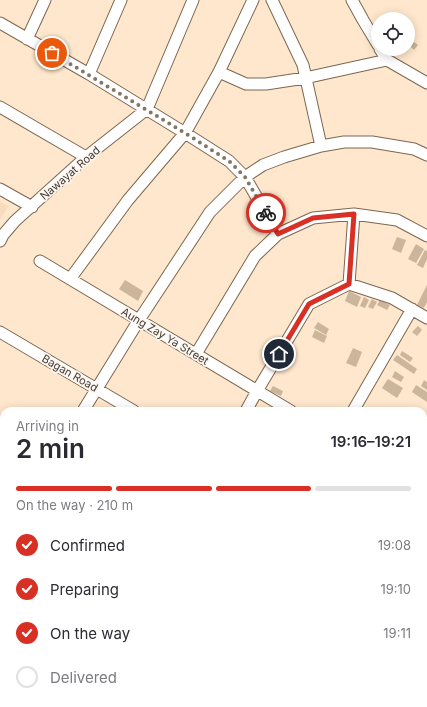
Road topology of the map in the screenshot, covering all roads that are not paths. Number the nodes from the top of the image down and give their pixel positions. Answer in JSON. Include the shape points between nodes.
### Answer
{"nodes":[{"id":1,"x":45,"y":0,"type":"edge"},
{"id":2,"x":120,"y":0,"type":"edge"},
{"id":3,"x":193,"y":0,"type":"edge"},
{"id":4,"x":253,"y":0,"type":"edge"},
{"id":5,"x":272,"y":0,"type":"edge"},
{"id":6,"x":352,"y":0,"type":"edge"},
{"id":7,"x":0,"y":23,"type":"edge"},
{"id":8,"x":371,"y":34,"type":"edge"},
{"id":9,"x":27,"y":38,"type":"junction"},
{"id":10,"x":384,"y":56,"type":"edge"},
{"id":11,"x":387,"y":60,"type":"junction"},
{"id":12,"x":219,"y":72,"type":"junction"},
{"id":13,"x":89,"y":74,"type":"junction"},
{"id":14,"x":305,"y":78,"type":"junction"},
{"id":15,"x":427,"y":83,"type":"edge"},
{"id":16,"x":0,"y":107,"type":"edge"},
{"id":17,"x":147,"y":109,"type":"junction"},
{"id":18,"x":185,"y":133,"type":"junction"},
{"id":19,"x":321,"y":146,"type":"junction"},
{"id":20,"x":427,"y":155,"type":"edge"},
{"id":21,"x":86,"y":158,"type":"junction"},
{"id":22,"x":245,"y":177,"type":"junction"},
{"id":23,"x":0,"y":189,"type":"edge"},
{"id":24,"x":32,"y":207,"type":"junction"},
{"id":25,"x":354,"y":214,"type":"junction"},
{"id":26,"x":278,"y":234,"type":"junction"},
{"id":27,"x":427,"y":236,"type":"edge"},
{"id":28,"x":0,"y":241,"type":"edge"},
{"id":29,"x":40,"y":261,"type":"dead end"},
{"id":30,"x":70,"y":280,"type":"junction"},
{"id":31,"x":349,"y":284,"type":"junction"},
{"id":32,"x":412,"y":309,"type":"junction"},
{"id":33,"x":427,"y":318,"type":"edge"},
{"id":34,"x":138,"y":320,"type":"junction"},
{"id":35,"x":3,"y":334,"type":"edge"},
{"id":36,"x":196,"y":354,"type":"junction"},
{"id":37,"x":96,"y":389,"type":"junction"},
{"id":38,"x":257,"y":391,"type":"junction"},
{"id":39,"x":85,"y":407,"type":"edge"},
{"id":40,"x":127,"y":407,"type":"edge"},
{"id":41,"x":248,"y":407,"type":"edge"},
{"id":42,"x":284,"y":407,"type":"edge"},
{"id":43,"x":355,"y":407,"type":"edge"}],
"edges":[{"from":1,"to":9,"type":"street"},
{"from":2,"to":13,"type":"street"},
{"from":3,"to":17,"type":"street"},
{"from":4,"to":12,"type":"street"},
{"from":5,"to":14,"type":"street","via":[[303,65]]},
{"from":6,"to":8,"type":"street"},
{"from":7,"to":9,"type":"street"},
{"from":9,"to":13,"type":"street"},
{"from":10,"to":11,"type":"street"},
{"from":11,"to":14,"type":"street"},
{"from":11,"to":15,"type":"street"},
{"from":12,"to":14,"type":"street","via":[[246,84],[266,84]]},
{"from":12,"to":18,"type":"street"},
{"from":13,"to":17,"type":"street"},
{"from":14,"to":19,"type":"street"},
{"from":16,"to":21,"type":"street"},
{"from":17,"to":18,"type":"street"},
{"from":17,"to":21,"type":"street","name":"Nawayat Road"},
{"from":18,"to":22,"type":"street","via":[[229,161]]},
{"from":18,"to":30,"type":"street","via":[[128,200]]},
{"from":19,"to":20,"type":"street","via":[[344,142],[372,142],[414,149]]},
{"from":19,"to":22,"type":"street","via":[[277,159]]},
{"from":21,"to":24,"type":"street","name":"Nawayat Road"},
{"from":22,"to":26,"type":"street"},
{"from":22,"to":34,"type":"street","via":[[210,212]]},
{"from":23,"to":24,"type":"street"},
{"from":24,"to":28,"type":"street","name":"Nawayat Road","via":[[15,221]]},
{"from":25,"to":26,"type":"street","via":[[313,218]]},
{"from":25,"to":27,"type":"street","via":[[397,220]]},
{"from":25,"to":31,"type":"street"},
{"from":26,"to":36,"type":"street","via":[[255,256]]},
{"from":29,"to":30,"type":"street","name":"Aung Zay Ya Street"},
{"from":30,"to":34,"type":"street","name":"Aung Zay Ya Street"},
{"from":31,"to":32,"type":"street","via":[[392,298]]},
{"from":31,"to":38,"type":"street","via":[[309,304]]},
{"from":32,"to":33,"type":"street"},
{"from":32,"to":43,"type":"street"},
{"from":34,"to":36,"type":"street","name":"Aung Zay Ya Street"},
{"from":34,"to":37,"type":"street"},
{"from":35,"to":37,"type":"street","name":"Bagan Road"},
{"from":36,"to":38,"type":"street","name":"Aung Zay Ya Street"},
{"from":37,"to":39,"type":"street"},
{"from":37,"to":40,"type":"street","name":"Bagan Road"},
{"from":38,"to":41,"type":"street"},
{"from":38,"to":42,"type":"street","name":"Aung Zay Ya Street"}]}
